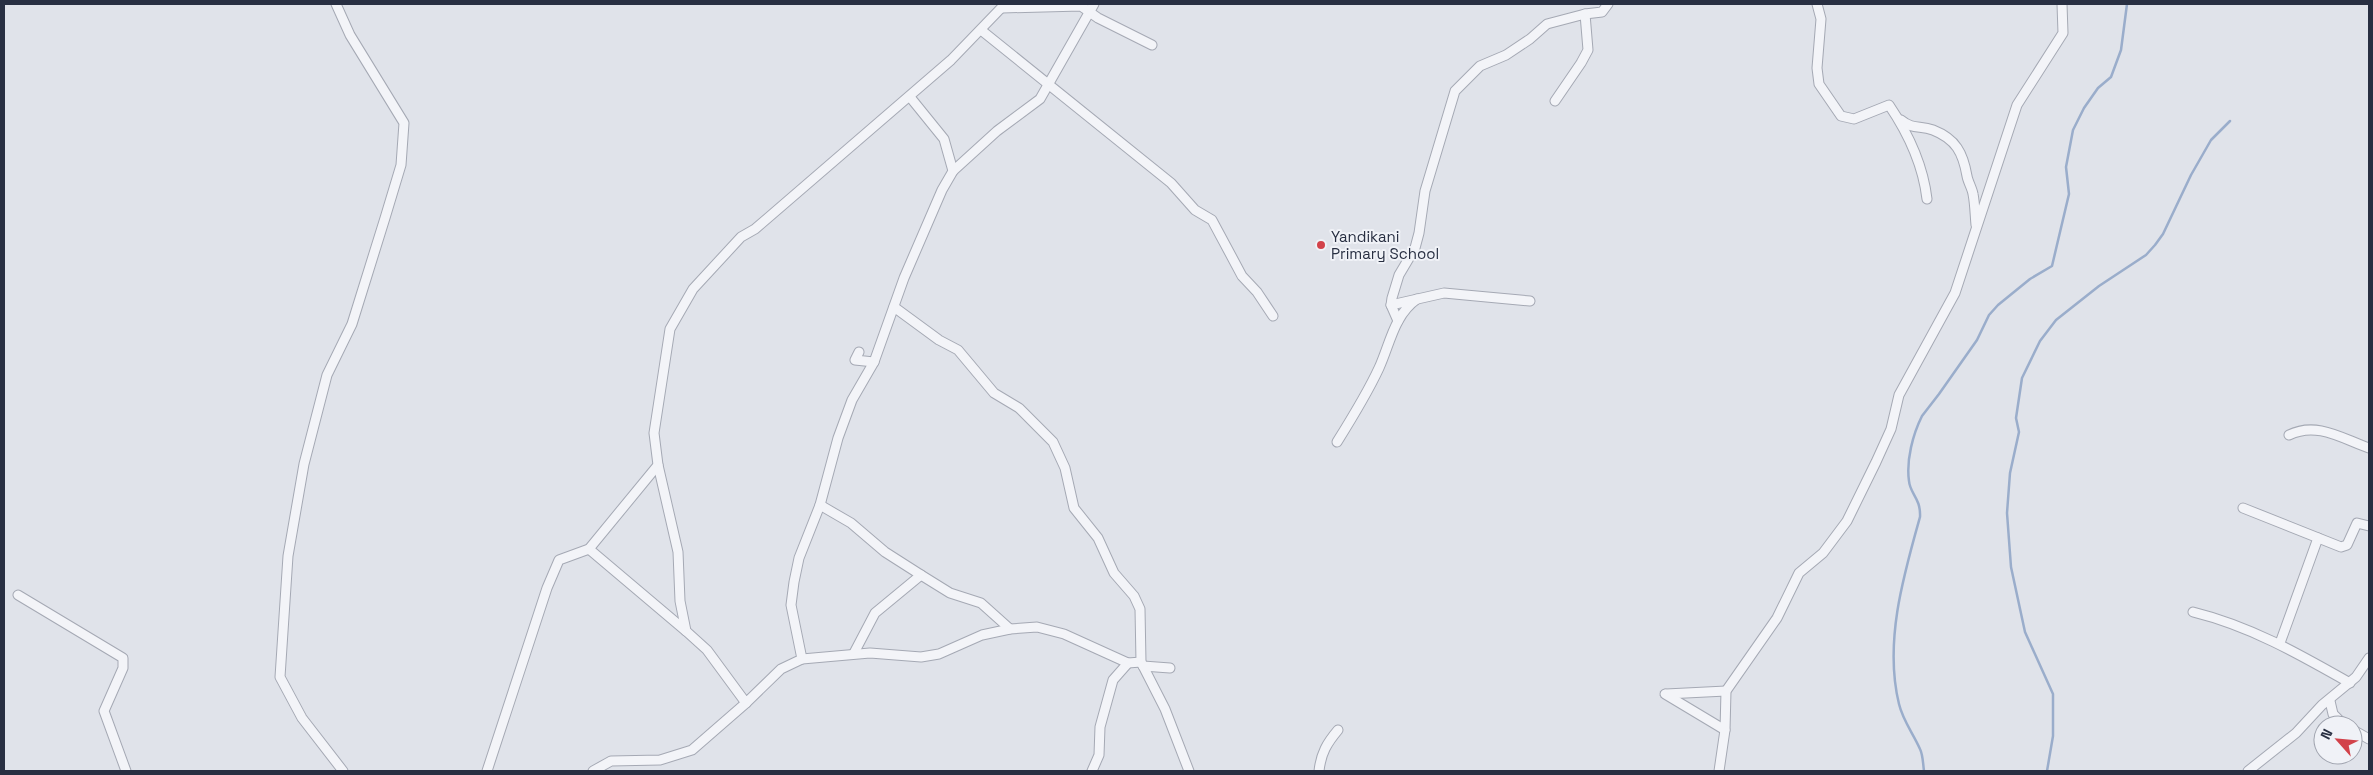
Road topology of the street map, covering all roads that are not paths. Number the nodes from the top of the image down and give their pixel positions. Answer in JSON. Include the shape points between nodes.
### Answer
{"nodes":[{"id":1,"x":336,"y":4,"type":"edge"},
{"id":2,"x":1094,"y":4,"type":"edge"},
{"id":3,"x":1608,"y":4,"type":"edge"},
{"id":4,"x":1817,"y":4,"type":"edge"},
{"id":5,"x":2062,"y":4,"type":"edge"},
{"id":6,"x":1004,"y":6,"type":"edge"},
{"id":7,"x":1091,"y":13,"type":"junction"},
{"id":8,"x":1585,"y":14,"type":"junction"},
{"id":9,"x":982,"y":30,"type":"junction"},
{"id":10,"x":1152,"y":45,"type":"dead end"},
{"id":11,"x":1049,"y":84,"type":"junction"},
{"id":12,"x":910,"y":97,"type":"junction"},
{"id":13,"x":1555,"y":101,"type":"dead end"},
{"id":14,"x":1898,"y":118,"type":"junction"},
{"id":15,"x":953,"y":171,"type":"junction"},
{"id":16,"x":1927,"y":198,"type":"dead end"},
{"id":17,"x":1976,"y":230,"type":"junction"},
{"id":18,"x":1417,"y":299,"type":"junction"},
{"id":19,"x":1530,"y":301,"type":"dead end"},
{"id":20,"x":1391,"y":305,"type":"junction"},
{"id":21,"x":894,"y":307,"type":"junction"},
{"id":22,"x":1273,"y":316,"type":"dead end"},
{"id":23,"x":1398,"y":320,"type":"junction"},
{"id":24,"x":858,"y":352,"type":"dead end"},
{"id":25,"x":874,"y":362,"type":"junction"},
{"id":26,"x":2289,"y":434,"type":"dead end"},
{"id":27,"x":1337,"y":442,"type":"dead end"},
{"id":28,"x":2369,"y":448,"type":"edge"},
{"id":29,"x":658,"y":465,"type":"junction"},
{"id":30,"x":820,"y":505,"type":"junction"},
{"id":31,"x":2243,"y":508,"type":"dead end"},
{"id":32,"x":2369,"y":526,"type":"edge"},
{"id":33,"x":2318,"y":538,"type":"junction"},
{"id":34,"x":589,"y":549,"type":"junction"},
{"id":35,"x":921,"y":575,"type":"junction"},
{"id":36,"x":18,"y":595,"type":"dead end"},
{"id":37,"x":2193,"y":612,"type":"dead end"},
{"id":38,"x":1010,"y":629,"type":"junction"},
{"id":39,"x":686,"y":631,"type":"junction"},
{"id":40,"x":2280,"y":643,"type":"junction"},
{"id":41,"x":854,"y":653,"type":"junction"},
{"id":42,"x":2369,"y":658,"type":"edge"},
{"id":43,"x":802,"y":659,"type":"junction"},
{"id":44,"x":1128,"y":663,"type":"junction"},
{"id":45,"x":1142,"y":664,"type":"junction"},
{"id":46,"x":1170,"y":668,"type":"dead end"},
{"id":47,"x":2350,"y":683,"type":"junction"},
{"id":48,"x":1726,"y":691,"type":"junction"},
{"id":49,"x":2330,"y":701,"type":"junction"},
{"id":50,"x":746,"y":703,"type":"junction"},
{"id":51,"x":2334,"y":715,"type":"edge"},
{"id":52,"x":1338,"y":730,"type":"dead end"},
{"id":53,"x":1725,"y":730,"type":"junction"},
{"id":54,"x":126,"y":771,"type":"edge"},
{"id":55,"x":343,"y":771,"type":"edge"},
{"id":56,"x":487,"y":771,"type":"edge"},
{"id":57,"x":593,"y":771,"type":"edge"},
{"id":58,"x":1092,"y":771,"type":"edge"},
{"id":59,"x":1189,"y":771,"type":"edge"},
{"id":60,"x":1319,"y":771,"type":"edge"},
{"id":61,"x":1719,"y":771,"type":"edge"},
{"id":62,"x":2248,"y":771,"type":"edge"}],
"edges":[{"from":1,"to":55,"type":"street","via":[[350,35],[404,124],[401,165],[391,200],[352,324],[327,375],[304,464],[288,556],[280,677],[302,718]]},
{"from":2,"to":7,"type":"street"},
{"from":3,"to":8,"type":"street","via":[[1602,12]]},
{"from":4,"to":14,"type":"street","via":[[1821,19],[1819,84],[1841,116],[1854,118],[1890,105]]},
{"from":5,"to":17,"type":"street","via":[[2063,33],[2018,105]]},
{"from":6,"to":7,"type":"street","via":[[1081,6]]},
{"from":6,"to":9,"type":"street"},
{"from":7,"to":10,"type":"street"},
{"from":7,"to":11,"type":"street"},
{"from":8,"to":13,"type":"street","via":[[1588,50]]},
{"from":8,"to":20,"type":"street","via":[[1547,24],[1530,40],[1480,66],[1456,91],[1425,191],[1417,240],[1399,275]]},
{"from":9,"to":11,"type":"street"},
{"from":9,"to":12,"type":"street"},
{"from":11,"to":15,"type":"street","via":[[1040,99],[996,131]]},
{"from":11,"to":22,"type":"street","via":[[1171,183],[1195,210],[1212,220],[1242,276]]},
{"from":12,"to":15,"type":"street","via":[[944,139]]},
{"from":12,"to":29,"type":"street","via":[[755,229],[741,237],[694,289],[670,329],[654,433]]},
{"from":14,"to":16,"type":"street","via":[[1924,177]]},
{"from":14,"to":17,"type":"street","via":[[1909,127],[1931,129],[1948,138],[1961,152],[1973,195]]},
{"from":15,"to":21,"type":"street","via":[[942,190]]},
{"from":17,"to":48,"type":"street","via":[[1956,293],[1899,395],[1891,429],[1847,520],[1823,553],[1799,573],[1777,618]]},
{"from":18,"to":19,"type":"street","via":[[1444,293]]},
{"from":18,"to":20,"type":"street"},
{"from":18,"to":23,"type":"street","via":[[1406,307]]},
{"from":20,"to":23,"type":"street"},
{"from":21,"to":25,"type":"street"},
{"from":21,"to":45,"type":"street","via":[[958,350],[994,393],[1019,408],[1053,442],[1065,468],[1074,508],[1098,538],[1114,573],[1134,596],[1140,609]]},
{"from":23,"to":27,"type":"street","via":[[1380,367]]},
{"from":24,"to":25,"type":"street","via":[[855,360]]},
{"from":25,"to":30,"type":"street","via":[[852,400]]},
{"from":26,"to":28,"type":"street","via":[[2306,429],[2322,430]]},
{"from":29,"to":34,"type":"street"},
{"from":29,"to":39,"type":"street","via":[[678,552],[680,601]]},
{"from":30,"to":35,"type":"street","via":[[852,522],[885,552]]},
{"from":30,"to":43,"type":"street","via":[[800,558],[791,605]]},
{"from":31,"to":33,"type":"street"},
{"from":32,"to":33,"type":"street","via":[[2357,523],[2343,547]]},
{"from":33,"to":40,"type":"street"},
{"from":34,"to":39,"type":"street"},
{"from":34,"to":56,"type":"street","via":[[559,560],[546,588]]},
{"from":35,"to":38,"type":"street","via":[[950,593],[981,603]]},
{"from":35,"to":41,"type":"street","via":[[875,613]]},
{"from":36,"to":54,"type":"street","via":[[123,658],[123,668],[104,711]]},
{"from":37,"to":40,"type":"street"},
{"from":38,"to":41,"type":"street","via":[[982,636],[939,654],[921,657]]},
{"from":38,"to":44,"type":"street","via":[[1037,627],[1064,634]]},
{"from":39,"to":50,"type":"street","via":[[707,650]]},
{"from":40,"to":47,"type":"street"},
{"from":41,"to":43,"type":"street"},
{"from":42,"to":47,"type":"street"},
{"from":43,"to":50,"type":"street","via":[[781,669]]},
{"from":44,"to":45,"type":"street"},
{"from":44,"to":58,"type":"street","via":[[1113,680],[1100,727],[1099,755]]},
{"from":45,"to":46,"type":"street"},
{"from":45,"to":59,"type":"street","via":[[1165,709]]},
{"from":47,"to":49,"type":"street"},
{"from":48,"to":53,"type":"street"},
{"from":48,"to":53,"type":"street","via":[[1665,694]]},
{"from":49,"to":51,"type":"street"},
{"from":49,"to":62,"type":"street","via":[[2286,742]]},
{"from":50,"to":57,"type":"street","via":[[692,750],[660,760],[611,761]]},
{"from":52,"to":60,"type":"street","via":[[1327,742]]},
{"from":53,"to":61,"type":"street"}]}
